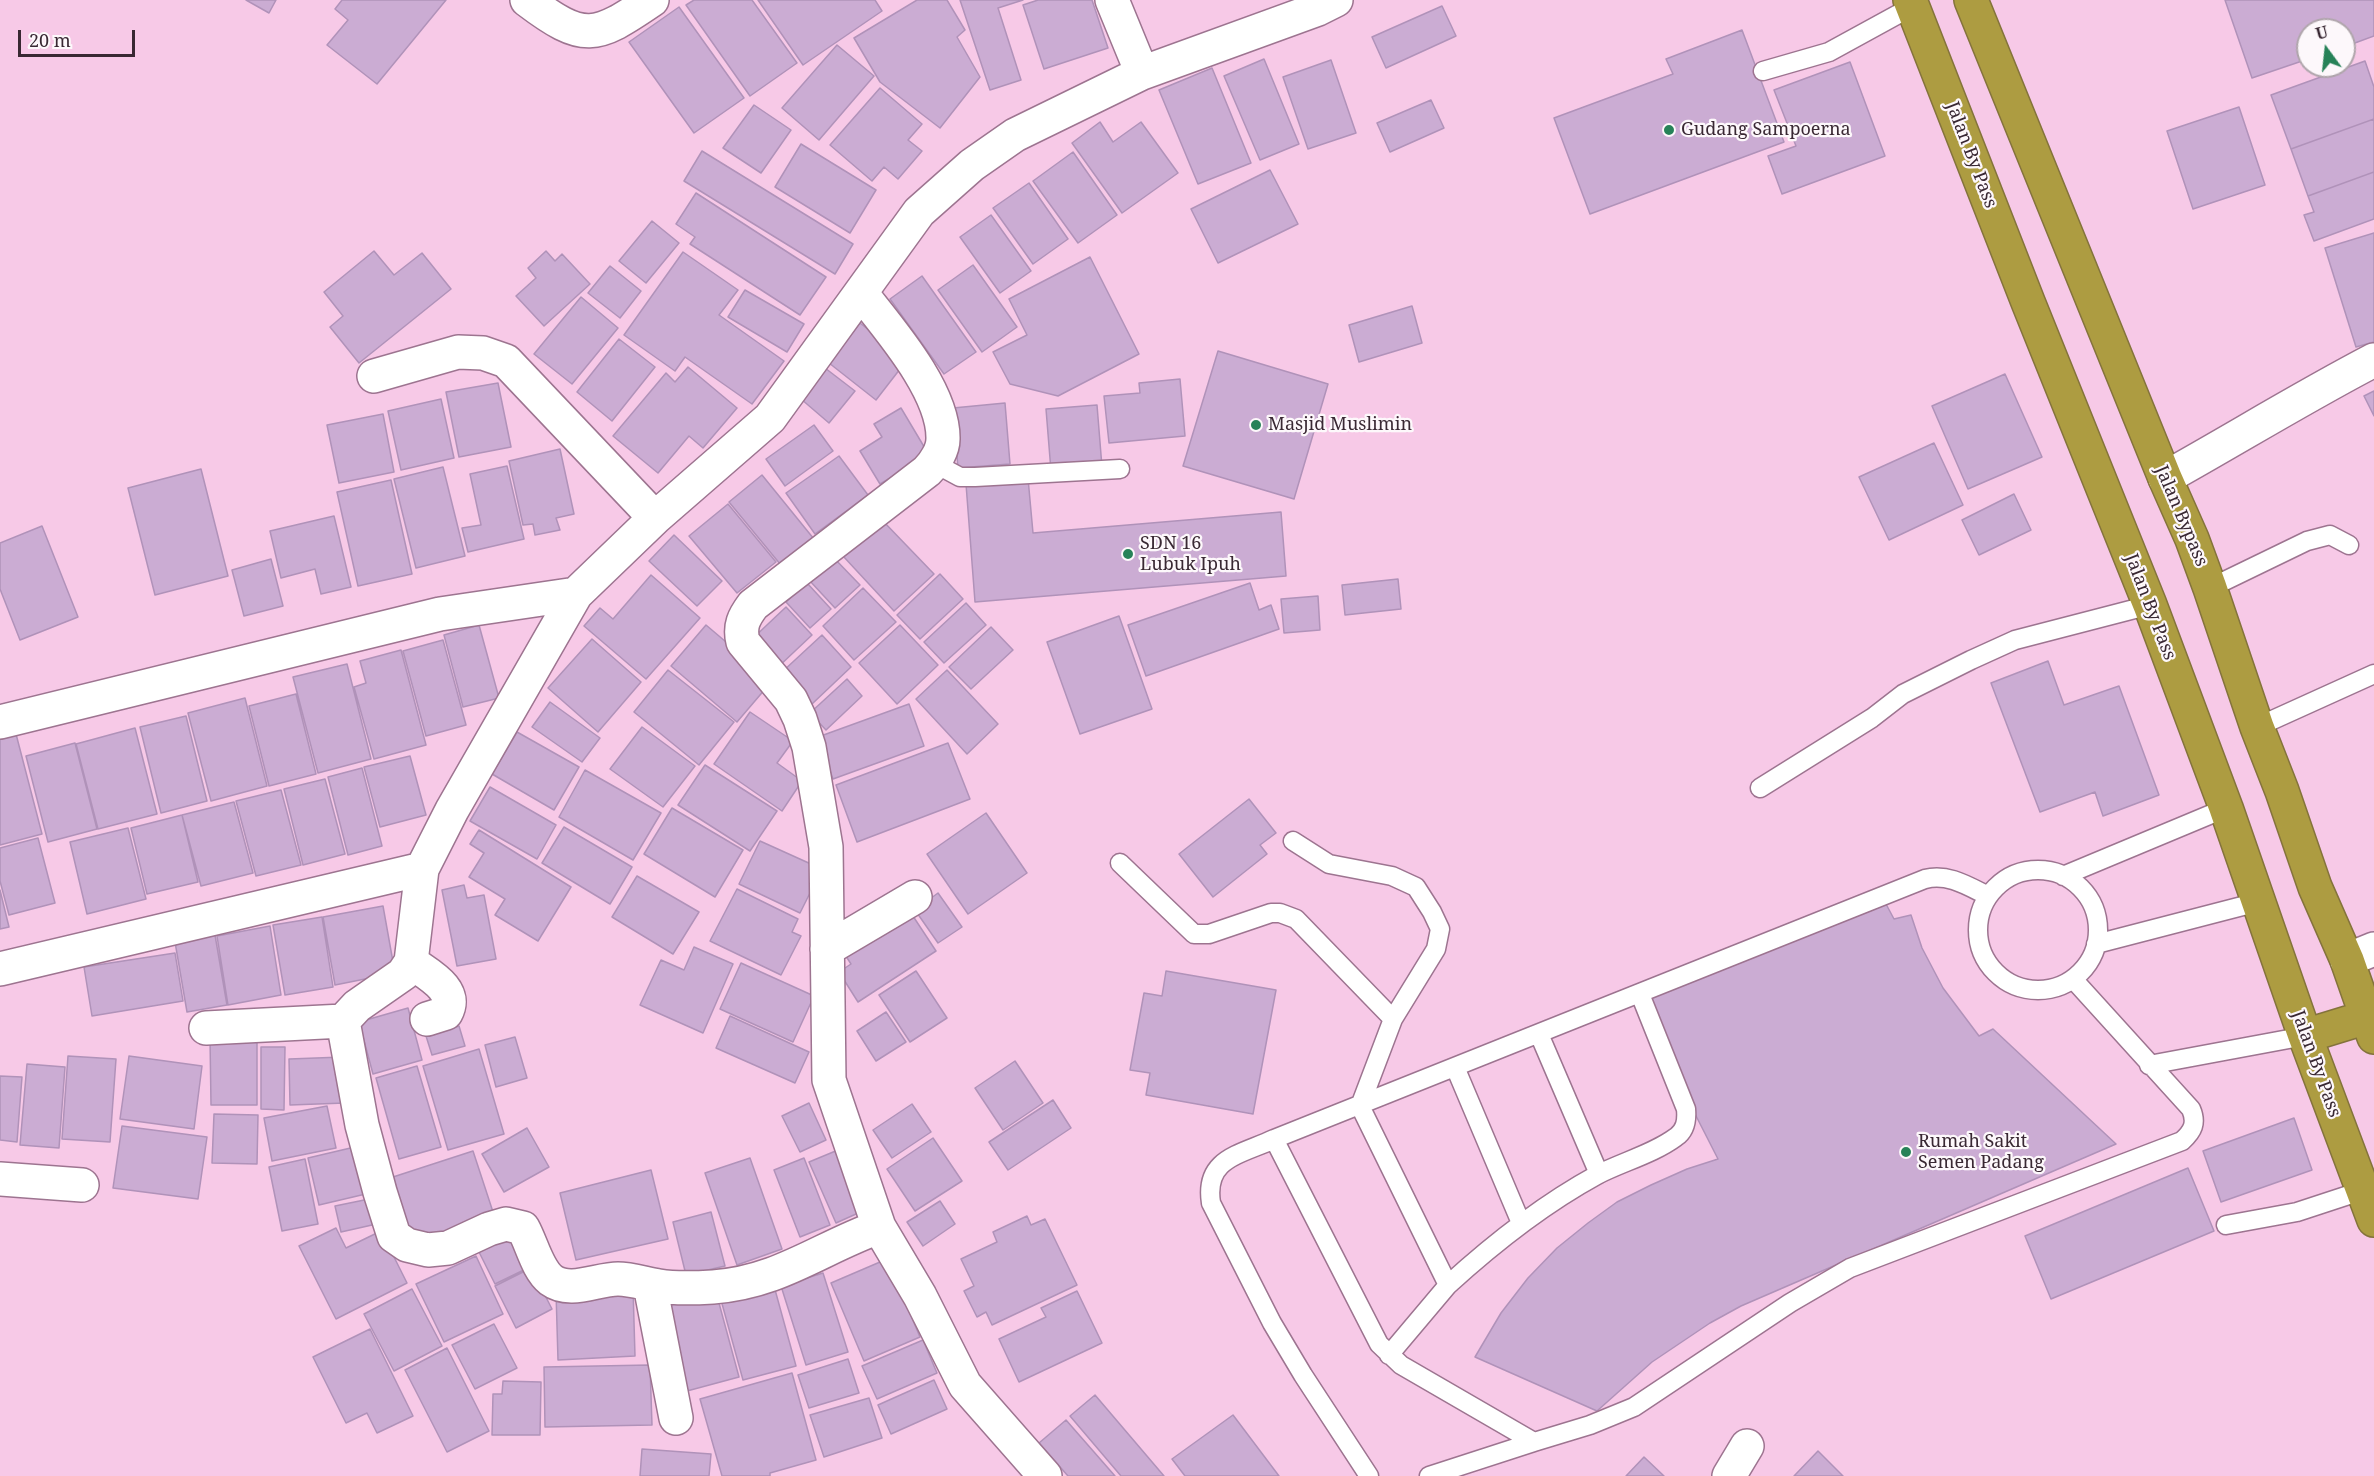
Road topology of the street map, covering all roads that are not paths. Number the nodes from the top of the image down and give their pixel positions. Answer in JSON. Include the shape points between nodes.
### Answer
{"nodes":[{"id":1,"x":527,"y":0,"type":"edge"},
{"id":2,"x":652,"y":0,"type":"edge"},
{"id":3,"x":1112,"y":0,"type":"edge"},
{"id":4,"x":1335,"y":0,"type":"edge"},
{"id":5,"x":1971,"y":0,"type":"edge"},
{"id":6,"x":1912,"y":3,"type":"edge"},
{"id":7,"x":1763,"y":71,"type":"dead end"},
{"id":8,"x":1142,"y":73,"type":"junction"},
{"id":9,"x":861,"y":293,"type":"junction"},
{"id":10,"x":2374,"y":360,"type":"edge"},
{"id":11,"x":374,"y":376,"type":"dead end"},
{"id":12,"x":934,"y":463,"type":"junction"},
{"id":13,"x":1120,"y":469,"type":"dead end"},
{"id":14,"x":2165,"y":478,"type":"junction"},
{"id":15,"x":655,"y":518,"type":"junction"},
{"id":16,"x":2349,"y":545,"type":"dead end"},
{"id":17,"x":2210,"y":588,"type":"junction"},
{"id":18,"x":576,"y":594,"type":"junction"},
{"id":19,"x":2151,"y":605,"type":"junction"},
{"id":20,"x":2374,"y":674,"type":"edge"},
{"id":21,"x":0,"y":722,"type":"edge"},
{"id":22,"x":2257,"y":727,"type":"junction"},
{"id":23,"x":1760,"y":788,"type":"dead end"},
{"id":24,"x":2226,"y":808,"type":"junction"},
{"id":25,"x":1293,"y":841,"type":"dead end"},
{"id":26,"x":1120,"y":863,"type":"dead end"},
{"id":27,"x":422,"y":869,"type":"junction"},
{"id":28,"x":2063,"y":876,"type":"junction"},
{"id":29,"x":1988,"y":896,"type":"junction"},
{"id":30,"x":915,"y":897,"type":"dead end"},
{"id":31,"x":2258,"y":902,"type":"junction"},
{"id":32,"x":2096,"y":944,"type":"junction"},
{"id":33,"x":827,"y":949,"type":"junction"},
{"id":34,"x":2361,"y":955,"type":"edge"},
{"id":35,"x":411,"y":962,"type":"junction"},
{"id":36,"x":0,"y":969,"type":"edge"},
{"id":37,"x":2073,"y":979,"type":"junction"},
{"id":38,"x":1640,"y":994,"type":"junction"},
{"id":39,"x":427,"y":1019,"type":"dead end"},
{"id":40,"x":1393,"y":1019,"type":"junction"},
{"id":41,"x":343,"y":1021,"type":"junction"},
{"id":42,"x":2370,"y":1027,"type":"edge"},
{"id":43,"x":206,"y":1028,"type":"dead end"},
{"id":44,"x":1539,"y":1034,"type":"junction"},
{"id":45,"x":2305,"y":1036,"type":"junction"},
{"id":46,"x":2149,"y":1065,"type":"junction"},
{"id":47,"x":1455,"y":1067,"type":"junction"},
{"id":48,"x":1360,"y":1106,"type":"junction"},
{"id":49,"x":1274,"y":1139,"type":"junction"},
{"id":50,"x":1599,"y":1174,"type":"junction"},
{"id":51,"x":0,"y":1179,"type":"edge"},
{"id":52,"x":82,"y":1185,"type":"dead end"},
{"id":53,"x":2369,"y":1205,"type":"edge"},
{"id":54,"x":1521,"y":1223,"type":"junction"},
{"id":55,"x":2226,"y":1225,"type":"dead end"},
{"id":56,"x":879,"y":1227,"type":"junction"},
{"id":57,"x":650,"y":1284,"type":"junction"},
{"id":58,"x":1448,"y":1285,"type":"junction"},
{"id":59,"x":1389,"y":1355,"type":"junction"},
{"id":60,"x":676,"y":1418,"type":"dead end"},
{"id":61,"x":1534,"y":1442,"type":"junction"},
{"id":62,"x":1747,"y":1446,"type":"dead end"},
{"id":63,"x":1045,"y":1476,"type":"edge"},
{"id":64,"x":1369,"y":1476,"type":"edge"},
{"id":65,"x":1429,"y":1476,"type":"edge"},
{"id":66,"x":1729,"y":1476,"type":"edge"}],
"edges":[{"from":1,"to":2,"type":"street","via":[[568,27],[592,32],[617,24]]},
{"from":3,"to":8,"type":"street"},
{"from":4,"to":8,"type":"street"},
{"from":5,"to":14,"type":"highway","name":"Jalan Bypass"},
{"from":6,"to":7,"type":"lane","via":[[1829,52]]},
{"from":6,"to":19,"type":"highway","name":"Jalan By Pass"},
{"from":8,"to":9,"type":"street","via":[[1015,135],[972,165],[919,212]]},
{"from":9,"to":12,"type":"street","via":[[901,345],[938,404],[944,441]]},
{"from":9,"to":15,"type":"street","via":[[770,418]]},
{"from":10,"to":14,"type":"street"},
{"from":11,"to":15,"type":"street","via":[[458,352],[483,353],[506,361]]},
{"from":12,"to":13,"type":"lane","via":[[968,477]]},
{"from":12,"to":33,"type":"street","via":[[753,605],[740,632],[743,642],[791,700],[809,747],[826,847]]},
{"from":14,"to":17,"type":"highway","name":"Jalan Bypass"},
{"from":15,"to":18,"type":"street"},
{"from":16,"to":17,"type":"lane","via":[[2330,535],[2307,541]]},
{"from":17,"to":22,"type":"highway","name":"Jalan Bypass"},
{"from":18,"to":21,"type":"street","via":[[440,615]]},
{"from":18,"to":27,"type":"street"},
{"from":19,"to":23,"type":"lane","via":[[2015,640],[1971,660],[1903,694],[1872,718]]},
{"from":19,"to":24,"type":"highway","name":"Jalan By Pass"},
{"from":20,"to":22,"type":"lane"},
{"from":22,"to":34,"type":"highway","name":"Jalan Bypass","via":[[2315,887]]},
{"from":24,"to":28,"type":"lane"},
{"from":24,"to":31,"type":"highway","name":"Jalan By Pass"},
{"from":25,"to":40,"type":"lane","via":[[1329,864],[1392,876],[1416,887],[1432,912],[1440,929],[1436,949]]},
{"from":26,"to":40,"type":"lane","via":[[1194,934],[1209,934],[1271,913],[1296,919]]},
{"from":27,"to":35,"type":"street"},
{"from":27,"to":36,"type":"street"},
{"from":28,"to":29,"type":"lane","via":[[2043,870],[2021,872],[2003,881]]},
{"from":28,"to":32,"type":"lane","via":[[2080,887],[2092,904],[2098,924]]},
{"from":29,"to":37,"type":"lane","via":[[1979,915],[1977,936],[1983,956],[1995,973],[2013,985],[2033,990],[2054,988]]},
{"from":29,"to":38,"type":"lane","via":[[1951,879],[1934,876]]},
{"from":30,"to":33,"type":"street"},
{"from":31,"to":32,"type":"lane"},
{"from":31,"to":45,"type":"highway","name":"Jalan By Pass"},
{"from":32,"to":37,"type":"lane","via":[[2088,963]]},
{"from":33,"to":56,"type":"street","via":[[829,1080]]},
{"from":34,"to":42,"type":"highway","name":"Jalan Bypass"},
{"from":35,"to":39,"type":"street","via":[[450,996],[446,1012]]},
{"from":35,"to":41,"type":"street","via":[[403,974],[357,1006]]},
{"from":37,"to":46,"type":"lane"},
{"from":38,"to":44,"type":"lane"},
{"from":38,"to":50,"type":"lane","via":[[1687,1118],[1677,1137]]},
{"from":40,"to":48,"type":"lane"},
{"from":41,"to":43,"type":"street"},
{"from":41,"to":57,"type":"street","via":[[362,1125],[394,1236],[407,1245],[429,1250],[447,1248],[506,1224],[523,1228],[539,1264],[554,1281],[580,1285],[619,1279]]},
{"from":42,"to":45,"type":"highway"},
{"from":44,"to":47,"type":"lane"},
{"from":44,"to":50,"type":"lane"},
{"from":45,"to":46,"type":"lane"},
{"from":45,"to":53,"type":"highway","name":"Jalan By Pass"},
{"from":46,"to":61,"type":"lane","via":[[2191,1109],[2194,1126],[2182,1141],[1850,1268],[1790,1303],[1634,1407]]},
{"from":47,"to":48,"type":"lane"},
{"from":47,"to":54,"type":"lane"},
{"from":48,"to":49,"type":"lane"},
{"from":48,"to":58,"type":"lane"},
{"from":49,"to":59,"type":"lane","via":[[1371,1330]]},
{"from":49,"to":64,"type":"lane","via":[[1219,1164],[1210,1182],[1211,1203],[1282,1340]]},
{"from":50,"to":54,"type":"lane"},
{"from":51,"to":52,"type":"street"},
{"from":53,"to":55,"type":"lane","via":[[2297,1212]]},
{"from":54,"to":58,"type":"lane"},
{"from":56,"to":57,"type":"street","via":[[782,1272],[742,1284],[688,1288]]},
{"from":56,"to":63,"type":"street","via":[[920,1296],[965,1385]]},
{"from":57,"to":60,"type":"street"},
{"from":58,"to":59,"type":"lane"},
{"from":59,"to":61,"type":"lane"},
{"from":61,"to":65,"type":"lane"},
{"from":62,"to":66,"type":"street"}]}
